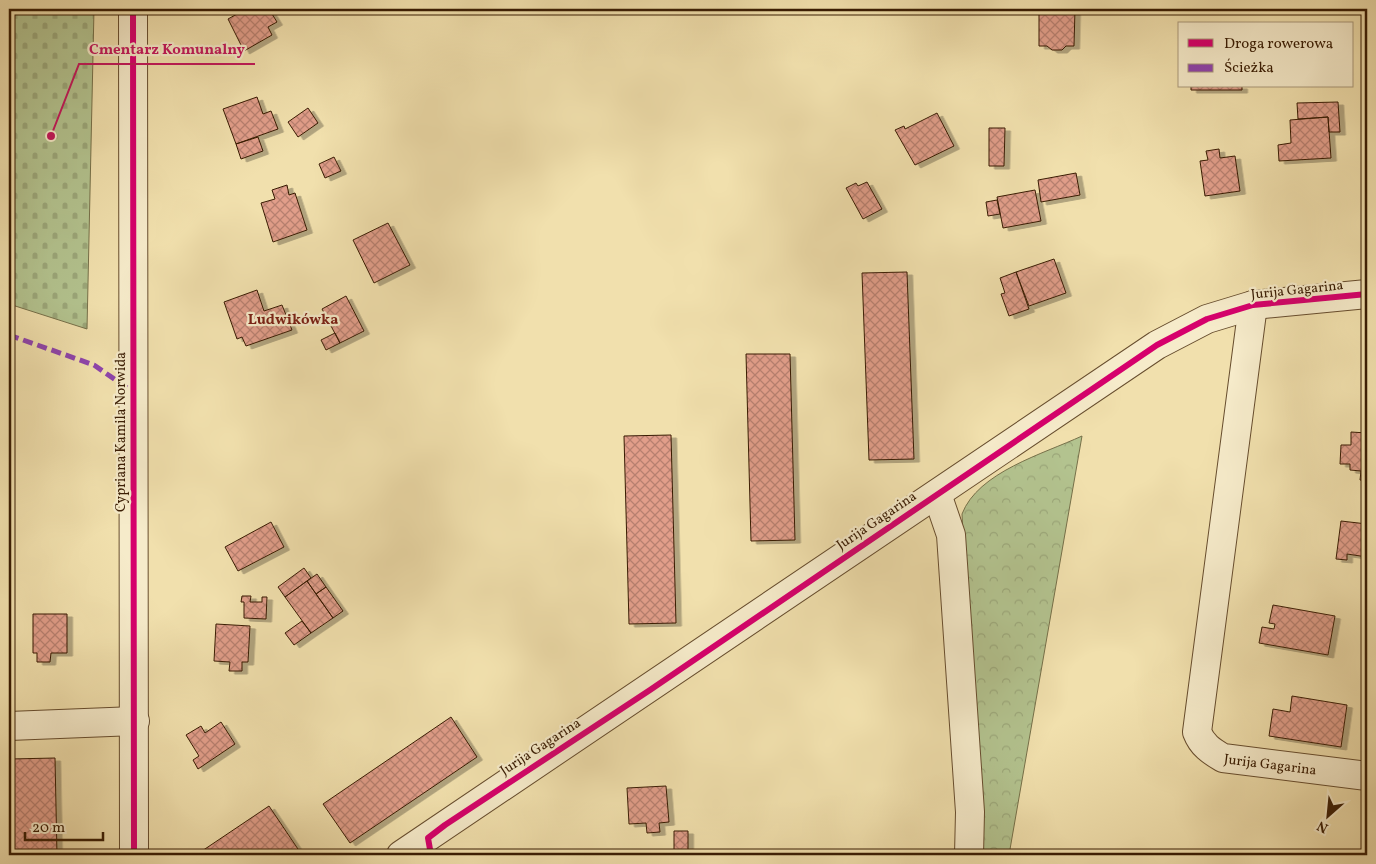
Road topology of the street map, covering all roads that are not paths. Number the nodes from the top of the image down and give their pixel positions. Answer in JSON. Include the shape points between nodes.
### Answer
{"nodes":[{"id":1,"x":133,"y":9,"type":"edge"},
{"id":2,"x":1367,"y":294,"type":"edge"},
{"id":3,"x":1253,"y":305,"type":"junction"},
{"id":4,"x":937,"y":494,"type":"junction"},
{"id":5,"x":135,"y":721,"type":"junction"},
{"id":6,"x":9,"y":726,"type":"edge"},
{"id":7,"x":1367,"y":776,"type":"edge"},
{"id":8,"x":430,"y":847,"type":"edge"},
{"id":9,"x":134,"y":855,"type":"edge"},
{"id":10,"x":401,"y":855,"type":"edge"},
{"id":11,"x":969,"y":855,"type":"edge"}],
"edges":[{"from":1,"to":5,"type":"street","name":"Cypriana Kamila Norwida"},
{"from":2,"to":3,"type":"street","name":"Jurija Gagarina"},
{"from":3,"to":4,"type":"street","name":"Jurija Gagarina","via":[[1207,319],[1157,346]]},
{"from":3,"to":7,"type":"street","name":"Jurija Gagarina","via":[[1197,732],[1208,749],[1223,758]]},
{"from":4,"to":8,"type":"street","name":"Jurija Gagarina"},
{"from":4,"to":11,"type":"street","name":"Jurija Gagarina","via":[[951,535],[970,812]]},
{"from":5,"to":6,"type":"street"},
{"from":5,"to":9,"type":"street","name":"Cypriana Kamila Norwida"},
{"from":8,"to":10,"type":"street","name":"Jurija Gagarina"}]}
